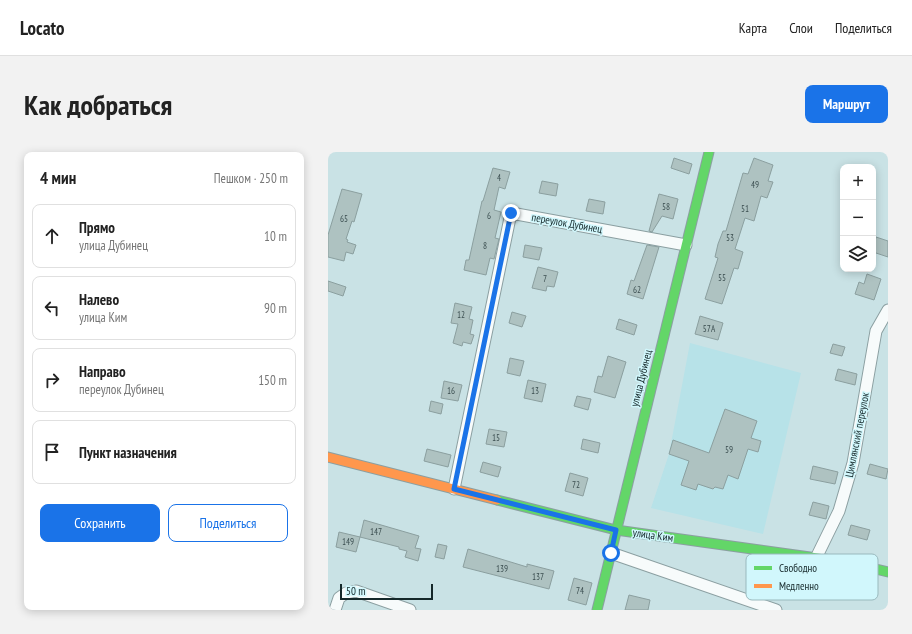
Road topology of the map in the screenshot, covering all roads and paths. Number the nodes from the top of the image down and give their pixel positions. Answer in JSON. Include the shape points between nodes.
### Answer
{"nodes":[{"id":1,"x":709,"y":152,"type":"edge"},
{"id":2,"x":686,"y":245,"type":"junction"},
{"id":3,"x":888,"y":310,"type":"edge"},
{"id":4,"x":328,"y":457,"type":"edge"},
{"id":5,"x":454,"y":489,"type":"junction"},
{"id":6,"x":616,"y":530,"type":"junction"},
{"id":7,"x":611,"y":553,"type":"junction"},
{"id":8,"x":787,"y":554,"type":"edge"},
{"id":9,"x":818,"y":554,"type":"edge"},
{"id":10,"x":878,"y":570,"type":"edge"},
{"id":11,"x":888,"y":572,"type":"edge"},
{"id":12,"x":746,"y":600,"type":"edge"},
{"id":13,"x":747,"y":600,"type":"edge"},
{"id":14,"x":335,"y":610,"type":"edge"},
{"id":15,"x":410,"y":610,"type":"edge"},
{"id":16,"x":597,"y":610,"type":"edge"},
{"id":17,"x":776,"y":610,"type":"edge"}],
"edges":[{"from":1,"to":2,"type":"street","name":"улица Дубинец"},
{"from":2,"to":5,"type":"street","name":"переулок Дубинец","via":[[511,213]]},
{"from":2,"to":6,"type":"street","name":"улица Дубинец"},
{"from":3,"to":9,"type":"street","name":"Цимлянский переулок","via":[[876,331],[853,463],[841,504]]},
{"from":4,"to":5,"type":"street","name":"улица Ким"},
{"from":5,"to":6,"type":"street","name":"улица Ким"},
{"from":6,"to":7,"type":"street","name":"улица Дубинец"},
{"from":6,"to":8,"type":"street","name":"улица Ким"},
{"from":7,"to":12,"type":"street"},
{"from":7,"to":16,"type":"street","name":"улица Дубинец"},
{"from":10,"to":11,"type":"street","name":"улица Ким"},
{"from":13,"to":17,"type":"street"},
{"from":14,"to":15,"type":"street","via":[[339,598],[346,592],[356,590]]}]}
